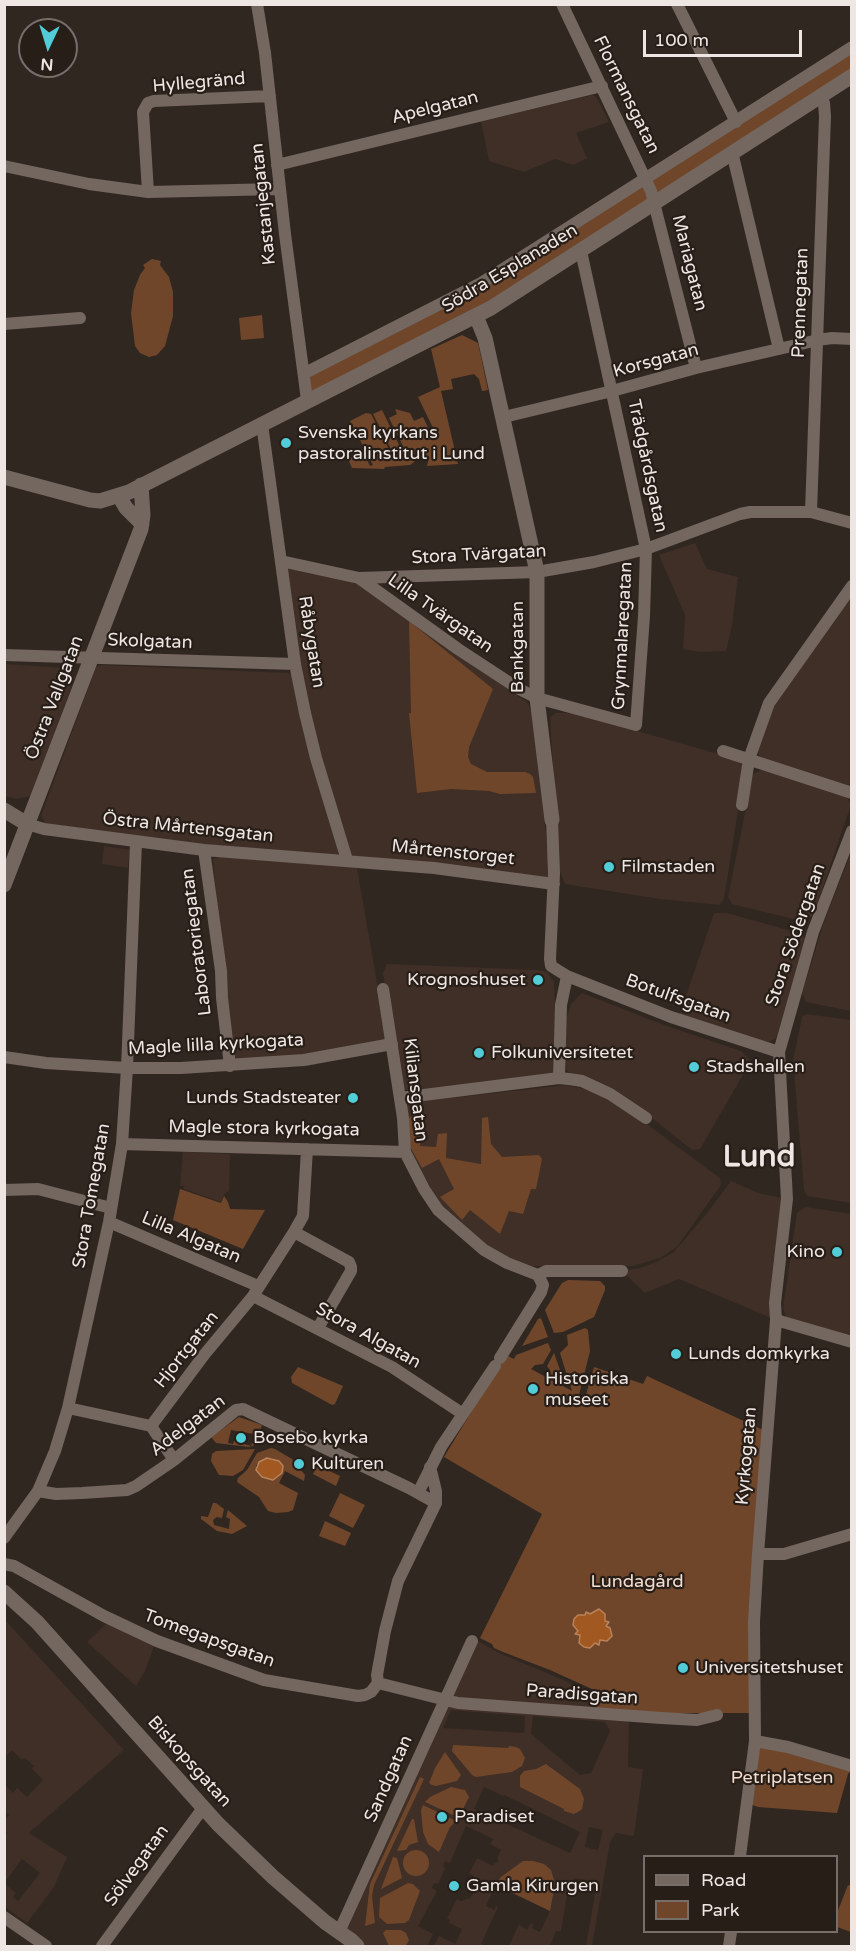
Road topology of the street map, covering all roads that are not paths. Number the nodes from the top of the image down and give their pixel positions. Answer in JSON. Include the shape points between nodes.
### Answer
{"nodes":[{"id":1,"x":257,"y":4,"type":"edge"},
{"id":2,"x":562,"y":4,"type":"edge"},
{"id":3,"x":677,"y":4,"type":"edge"},
{"id":4,"x":852,"y":47,"type":"edge"},
{"id":5,"x":852,"y":76,"type":"edge"},
{"id":6,"x":596,"y":87,"type":"junction"},
{"id":7,"x":270,"y":96,"type":"junction"},
{"id":8,"x":820,"y":96,"type":"junction"},
{"id":9,"x":736,"y":122,"type":"junction"},
{"id":10,"x":732,"y":152,"type":"junction"},
{"id":11,"x":277,"y":165,"type":"junction"},
{"id":12,"x":4,"y":166,"type":"edge"},
{"id":13,"x":646,"y":178,"type":"junction"},
{"id":14,"x":279,"y":189,"type":"junction"},
{"id":15,"x":148,"y":192,"type":"junction"},
{"id":16,"x":655,"y":202,"type":"junction"},
{"id":17,"x":581,"y":251,"type":"junction"},
{"id":18,"x":476,"y":316,"type":"junction"},
{"id":19,"x":80,"y":318,"type":"dead end"},
{"id":20,"x":4,"y":324,"type":"edge"},
{"id":21,"x":852,"y":339,"type":"edge"},
{"id":22,"x":818,"y":340,"type":"junction"},
{"id":23,"x":779,"y":349,"type":"junction"},
{"id":24,"x":696,"y":368,"type":"junction"},
{"id":25,"x":305,"y":373,"type":"junction"},
{"id":26,"x":612,"y":391,"type":"junction"},
{"id":27,"x":307,"y":400,"type":"junction"},
{"id":28,"x":504,"y":417,"type":"junction"},
{"id":29,"x":262,"y":424,"type":"junction"},
{"id":30,"x":4,"y":477,"type":"edge"},
{"id":31,"x":141,"y":485,"type":"junction"},
{"id":32,"x":119,"y":496,"type":"junction"},
{"id":33,"x":811,"y":512,"type":"junction"},
{"id":34,"x":852,"y":523,"type":"edge"},
{"id":35,"x":141,"y":524,"type":"junction"},
{"id":36,"x":646,"y":549,"type":"junction"},
{"id":37,"x":281,"y":561,"type":"junction"},
{"id":38,"x":537,"y":572,"type":"junction"},
{"id":39,"x":359,"y":578,"type":"junction"},
{"id":40,"x":852,"y":586,"type":"edge"},
{"id":41,"x":4,"y":655,"type":"edge"},
{"id":42,"x":91,"y":658,"type":"junction"},
{"id":43,"x":295,"y":664,"type":"junction"},
{"id":44,"x":537,"y":698,"type":"junction"},
{"id":45,"x":636,"y":725,"type":"joint"},
{"id":46,"x":723,"y":751,"type":"dead end"},
{"id":47,"x":749,"y":759,"type":"junction"},
{"id":48,"x":852,"y":793,"type":"edge"},
{"id":49,"x":742,"y":805,"type":"dead end"},
{"id":50,"x":4,"y":810,"type":"edge"},
{"id":51,"x":552,"y":820,"type":"joint"},
{"id":52,"x":4,"y":823,"type":"edge"},
{"id":53,"x":27,"y":824,"type":"junction"},
{"id":54,"x":852,"y":831,"type":"edge"},
{"id":55,"x":136,"y":842,"type":"junction"},
{"id":56,"x":204,"y":850,"type":"junction"},
{"id":57,"x":347,"y":860,"type":"junction"},
{"id":58,"x":554,"y":884,"type":"junction"},
{"id":59,"x":4,"y":885,"type":"edge"},
{"id":60,"x":567,"y":976,"type":"junction"},
{"id":61,"x":382,"y":989,"type":"dead end"},
{"id":62,"x":392,"y":1044,"type":"junction"},
{"id":63,"x":779,"y":1052,"type":"junction"},
{"id":64,"x":4,"y":1057,"type":"edge"},
{"id":65,"x":230,"y":1066,"type":"junction"},
{"id":66,"x":127,"y":1068,"type":"junction"},
{"id":67,"x":559,"y":1078,"type":"junction"},
{"id":68,"x":400,"y":1098,"type":"junction"},
{"id":69,"x":646,"y":1118,"type":"dead end"},
{"id":70,"x":122,"y":1144,"type":"junction"},
{"id":71,"x":307,"y":1149,"type":"junction"},
{"id":72,"x":405,"y":1152,"type":"junction"},
{"id":73,"x":4,"y":1190,"type":"edge"},
{"id":74,"x":787,"y":1199,"type":"joint"},
{"id":75,"x":111,"y":1208,"type":"junction"},
{"id":76,"x":109,"y":1222,"type":"junction"},
{"id":77,"x":294,"y":1232,"type":"junction"},
{"id":78,"x":622,"y":1271,"type":"dead end"},
{"id":79,"x":538,"y":1275,"type":"junction"},
{"id":80,"x":256,"y":1291,"type":"junction"},
{"id":81,"x":776,"y":1320,"type":"junction"},
{"id":82,"x":318,"y":1328,"type":"junction"},
{"id":83,"x":852,"y":1342,"type":"edge"},
{"id":84,"x":68,"y":1408,"type":"junction"},
{"id":85,"x":463,"y":1414,"type":"junction"},
{"id":86,"x":151,"y":1426,"type":"junction"},
{"id":87,"x":174,"y":1460,"type":"junction"},
{"id":88,"x":430,"y":1467,"type":"junction"},
{"id":89,"x":38,"y":1491,"type":"junction"},
{"id":90,"x":418,"y":1493,"type":"junction"},
{"id":91,"x":436,"y":1503,"type":"junction"},
{"id":92,"x":852,"y":1534,"type":"edge"},
{"id":93,"x":4,"y":1539,"type":"edge"},
{"id":94,"x":758,"y":1554,"type":"junction"},
{"id":95,"x":4,"y":1564,"type":"edge"},
{"id":96,"x":4,"y":1592,"type":"edge"},
{"id":97,"x":472,"y":1641,"type":"dead end"},
{"id":98,"x":378,"y":1683,"type":"junction"},
{"id":99,"x":445,"y":1700,"type":"junction"},
{"id":100,"x":717,"y":1715,"type":"dead end"},
{"id":101,"x":754,"y":1741,"type":"junction"},
{"id":102,"x":852,"y":1766,"type":"edge"},
{"id":103,"x":203,"y":1808,"type":"junction"},
{"id":104,"x":740,"y":1855,"type":"edge"},
{"id":105,"x":4,"y":1917,"type":"edge"},
{"id":106,"x":339,"y":1932,"type":"junction"},
{"id":107,"x":46,"y":1947,"type":"edge"},
{"id":108,"x":102,"y":1947,"type":"edge"},
{"id":109,"x":357,"y":1947,"type":"edge"}],
"edges":[{"from":1,"to":7,"type":"street","name":"Kastanjegatan"},
{"from":2,"to":6,"type":"street","name":"Flormansgatan"},
{"from":3,"to":9,"type":"street"},
{"from":4,"to":9,"type":"street","name":"Södra Esplanaden"},
{"from":5,"to":8,"type":"street","name":"Södra Esplanaden"},
{"from":6,"to":11,"type":"street","name":"Apelgatan"},
{"from":6,"to":13,"type":"street","name":"Flormansgatan"},
{"from":7,"to":11,"type":"street","name":"Kastanjegatan"},
{"from":7,"to":15,"type":"street","name":"Hyllegränd","via":[[148,103],[142,112]]},
{"from":8,"to":10,"type":"street","name":"Södra Esplanaden"},
{"from":8,"to":22,"type":"street","name":"Prennegatan","via":[[825,116]]},
{"from":9,"to":13,"type":"street","name":"Södra Esplanaden"},
{"from":10,"to":16,"type":"street","name":"Södra Esplanaden"},
{"from":10,"to":23,"type":"street"},
{"from":11,"to":14,"type":"street","name":"Kastanjegatan"},
{"from":12,"to":15,"type":"street"},
{"from":13,"to":16,"type":"street","name":"Flormansgatan"},
{"from":13,"to":25,"type":"street","name":"Södra Esplanaden","via":[[481,283]]},
{"from":14,"to":15,"type":"street"},
{"from":14,"to":25,"type":"street","name":"Kastanjegatan"},
{"from":16,"to":17,"type":"street","name":"Södra Esplanaden"},
{"from":16,"to":24,"type":"street","name":"Mariagatan"},
{"from":17,"to":18,"type":"street","name":"Södra Esplanaden"},
{"from":17,"to":26,"type":"street","name":"Trädgårdsgatan"},
{"from":18,"to":27,"type":"street","name":"Södra Esplanaden"},
{"from":18,"to":28,"type":"street","name":"Bankgatan"},
{"from":19,"to":20,"type":"street"},
{"from":21,"to":22,"type":"street","name":"Korsgatan"},
{"from":22,"to":23,"type":"street","name":"Korsgatan"},
{"from":22,"to":33,"type":"street","name":"Prennegatan"},
{"from":23,"to":24,"type":"street","name":"Korsgatan"},
{"from":24,"to":26,"type":"street","name":"Korsgatan"},
{"from":25,"to":27,"type":"street","name":"Kastanjegatan"},
{"from":26,"to":28,"type":"street","name":"Korsgatan"},
{"from":26,"to":36,"type":"street","name":"Trädgårdsgatan"},
{"from":27,"to":29,"type":"street","name":"Södra Esplanaden"},
{"from":28,"to":38,"type":"street","name":"Bankgatan"},
{"from":29,"to":31,"type":"street","name":"Södra Esplanaden"},
{"from":29,"to":37,"type":"street","name":"Råbygatan"},
{"from":30,"to":32,"type":"street","name":"Södra Esplanaden","via":[[90,500]]},
{"from":31,"to":32,"type":"street","name":"Södra Esplanaden"},
{"from":31,"to":35,"type":"street","name":"Östra Vallgatan"},
{"from":32,"to":35,"type":"street"},
{"from":33,"to":34,"type":"street","name":"Stora Tvärgatan"},
{"from":33,"to":36,"type":"street","name":"Stora Tvärgatan","via":[[740,514]]},
{"from":35,"to":42,"type":"street","name":"Östra Vallgatan"},
{"from":36,"to":38,"type":"street","name":"Stora Tvärgatan"},
{"from":36,"to":45,"type":"street","name":"Grynmalaregatan"},
{"from":37,"to":39,"type":"street","name":"Stora Tvärgatan"},
{"from":37,"to":43,"type":"street","name":"Råbygatan"},
{"from":38,"to":39,"type":"street","name":"Stora Tvärgatan"},
{"from":38,"to":44,"type":"street","name":"Bankgatan"},
{"from":39,"to":44,"type":"street","name":"Lilla Tvärgatan","via":[[458,649]]},
{"from":40,"to":47,"type":"street","via":[[769,703]]},
{"from":41,"to":42,"type":"street","name":"Skolgatan"},
{"from":42,"to":43,"type":"street","name":"Skolgatan"},
{"from":42,"to":53,"type":"street","name":"Östra Vallgatan"},
{"from":43,"to":57,"type":"street","name":"Råbygatan","via":[[311,742]]},
{"from":44,"to":45,"type":"street","name":"Lilla Tvärgatan"},
{"from":44,"to":51,"type":"street","name":"Bankgatan"},
{"from":46,"to":47,"type":"street"},
{"from":47,"to":48,"type":"street"},
{"from":47,"to":49,"type":"street"},
{"from":50,"to":53,"type":"street"},
{"from":51,"to":58,"type":"street","name":"Bankgatan"},
{"from":52,"to":53,"type":"street"},
{"from":53,"to":55,"type":"street","name":"Östra Mårtensgatan"},
{"from":53,"to":59,"type":"street","name":"Östra Vallgatan"},
{"from":54,"to":63,"type":"street","name":"Stora Södergatan","via":[[813,932]]},
{"from":55,"to":56,"type":"street","name":"Östra Mårtensgatan"},
{"from":55,"to":66,"type":"street","name":"Stora Tomegatan"},
{"from":56,"to":57,"type":"street","name":"Östra Mårtensgatan"},
{"from":56,"to":65,"type":"street","name":"Laboratoriegatan"},
{"from":57,"to":58,"type":"street","name":"Mårtenstorget"},
{"from":58,"to":60,"type":"street","name":"Bankgatan","via":[[550,959],[551,966]]},
{"from":60,"to":63,"type":"street","name":"Botulfsgatan","via":[[671,1017]]},
{"from":60,"to":67,"type":"street","via":[[561,1005]]},
{"from":61,"to":62,"type":"street","name":"Kiliansgatan"},
{"from":62,"to":65,"type":"street","name":"Magle lilla kyrkogata","via":[[304,1060]]},
{"from":62,"to":68,"type":"street","name":"Kiliansgatan"},
{"from":63,"to":74,"type":"street","name":"Stora Södergatan"},
{"from":64,"to":66,"type":"street","name":"Magle lilla kyrkogata"},
{"from":65,"to":66,"type":"street","name":"Magle lilla kyrkogata"},
{"from":66,"to":70,"type":"street","name":"Stora Tomegatan"},
{"from":67,"to":68,"type":"street"},
{"from":67,"to":69,"type":"street","via":[[591,1085]]},
{"from":68,"to":72,"type":"street","name":"Kiliansgatan"},
{"from":70,"to":71,"type":"street","name":"Magle stora kyrkogata"},
{"from":70,"to":75,"type":"street","name":"Stora Tomegatan"},
{"from":71,"to":72,"type":"street","name":"Magle stora kyrkogata"},
{"from":71,"to":77,"type":"street","name":"Hjortgatan","via":[[303,1216]]},
{"from":72,"to":79,"type":"street","name":"Kiliansgatan","via":[[438,1210],[484,1250]]},
{"from":73,"to":75,"type":"street","via":[[38,1189]]},
{"from":74,"to":81,"type":"street","name":"Kyrkogatan"},
{"from":75,"to":76,"type":"street","name":"Stora Tomegatan"},
{"from":76,"to":80,"type":"street","name":"Lilla Algatan"},
{"from":76,"to":84,"type":"street","name":"Stora Tomegatan"},
{"from":77,"to":80,"type":"street","name":"Hjortgatan"},
{"from":77,"to":82,"type":"street","via":[[349,1262],[351,1267]]},
{"from":78,"to":79,"type":"street","via":[[546,1271]]},
{"from":79,"to":85,"type":"street","via":[[543,1285],[541,1292]]},
{"from":80,"to":82,"type":"street","name":"Stora Algatan"},
{"from":80,"to":86,"type":"street","name":"Hjortgatan"},
{"from":81,"to":83,"type":"street"},
{"from":81,"to":94,"type":"street","name":"Kyrkogatan"},
{"from":82,"to":85,"type":"street","name":"Stora Algatan","via":[[392,1367]]},
{"from":84,"to":86,"type":"street"},
{"from":84,"to":89,"type":"street","name":"Stora Tomegatan"},
{"from":85,"to":88,"type":"street"},
{"from":86,"to":87,"type":"street"},
{"from":87,"to":89,"type":"street","name":"Adelgatan","via":[[127,1490],[56,1494]]},
{"from":87,"to":90,"type":"street","name":"Adelgatan","via":[[236,1410],[243,1409]]},
{"from":88,"to":90,"type":"street"},
{"from":88,"to":91,"type":"street"},
{"from":89,"to":93,"type":"street","name":"Stora Tomegatan"},
{"from":90,"to":91,"type":"street"},
{"from":91,"to":98,"type":"street","via":[[399,1581],[385,1631]]},
{"from":92,"to":94,"type":"street","via":[[784,1554]]},
{"from":94,"to":101,"type":"street","name":"Kyrkogatan"},
{"from":95,"to":98,"type":"street","name":"Tomegapsgatan","via":[[157,1641],[264,1680],[358,1696],[371,1692]]},
{"from":96,"to":103,"type":"street","name":"Biskopsgatan","via":[[38,1622]]},
{"from":97,"to":99,"type":"street","name":"Sandgatan"},
{"from":98,"to":99,"type":"street"},
{"from":99,"to":100,"type":"street","name":"Paradisgatan","via":[[615,1716],[697,1720]]},
{"from":99,"to":106,"type":"street","name":"Sandgatan"},
{"from":101,"to":102,"type":"street"},
{"from":101,"to":104,"type":"street","name":"Kyrkogatan"},
{"from":103,"to":106,"type":"street","name":"Biskopsgatan","via":[[273,1877]]},
{"from":103,"to":108,"type":"street","name":"Sölvegatan"},
{"from":105,"to":107,"type":"street"},
{"from":106,"to":109,"type":"street","name":"Biskopsgatan"}]}
